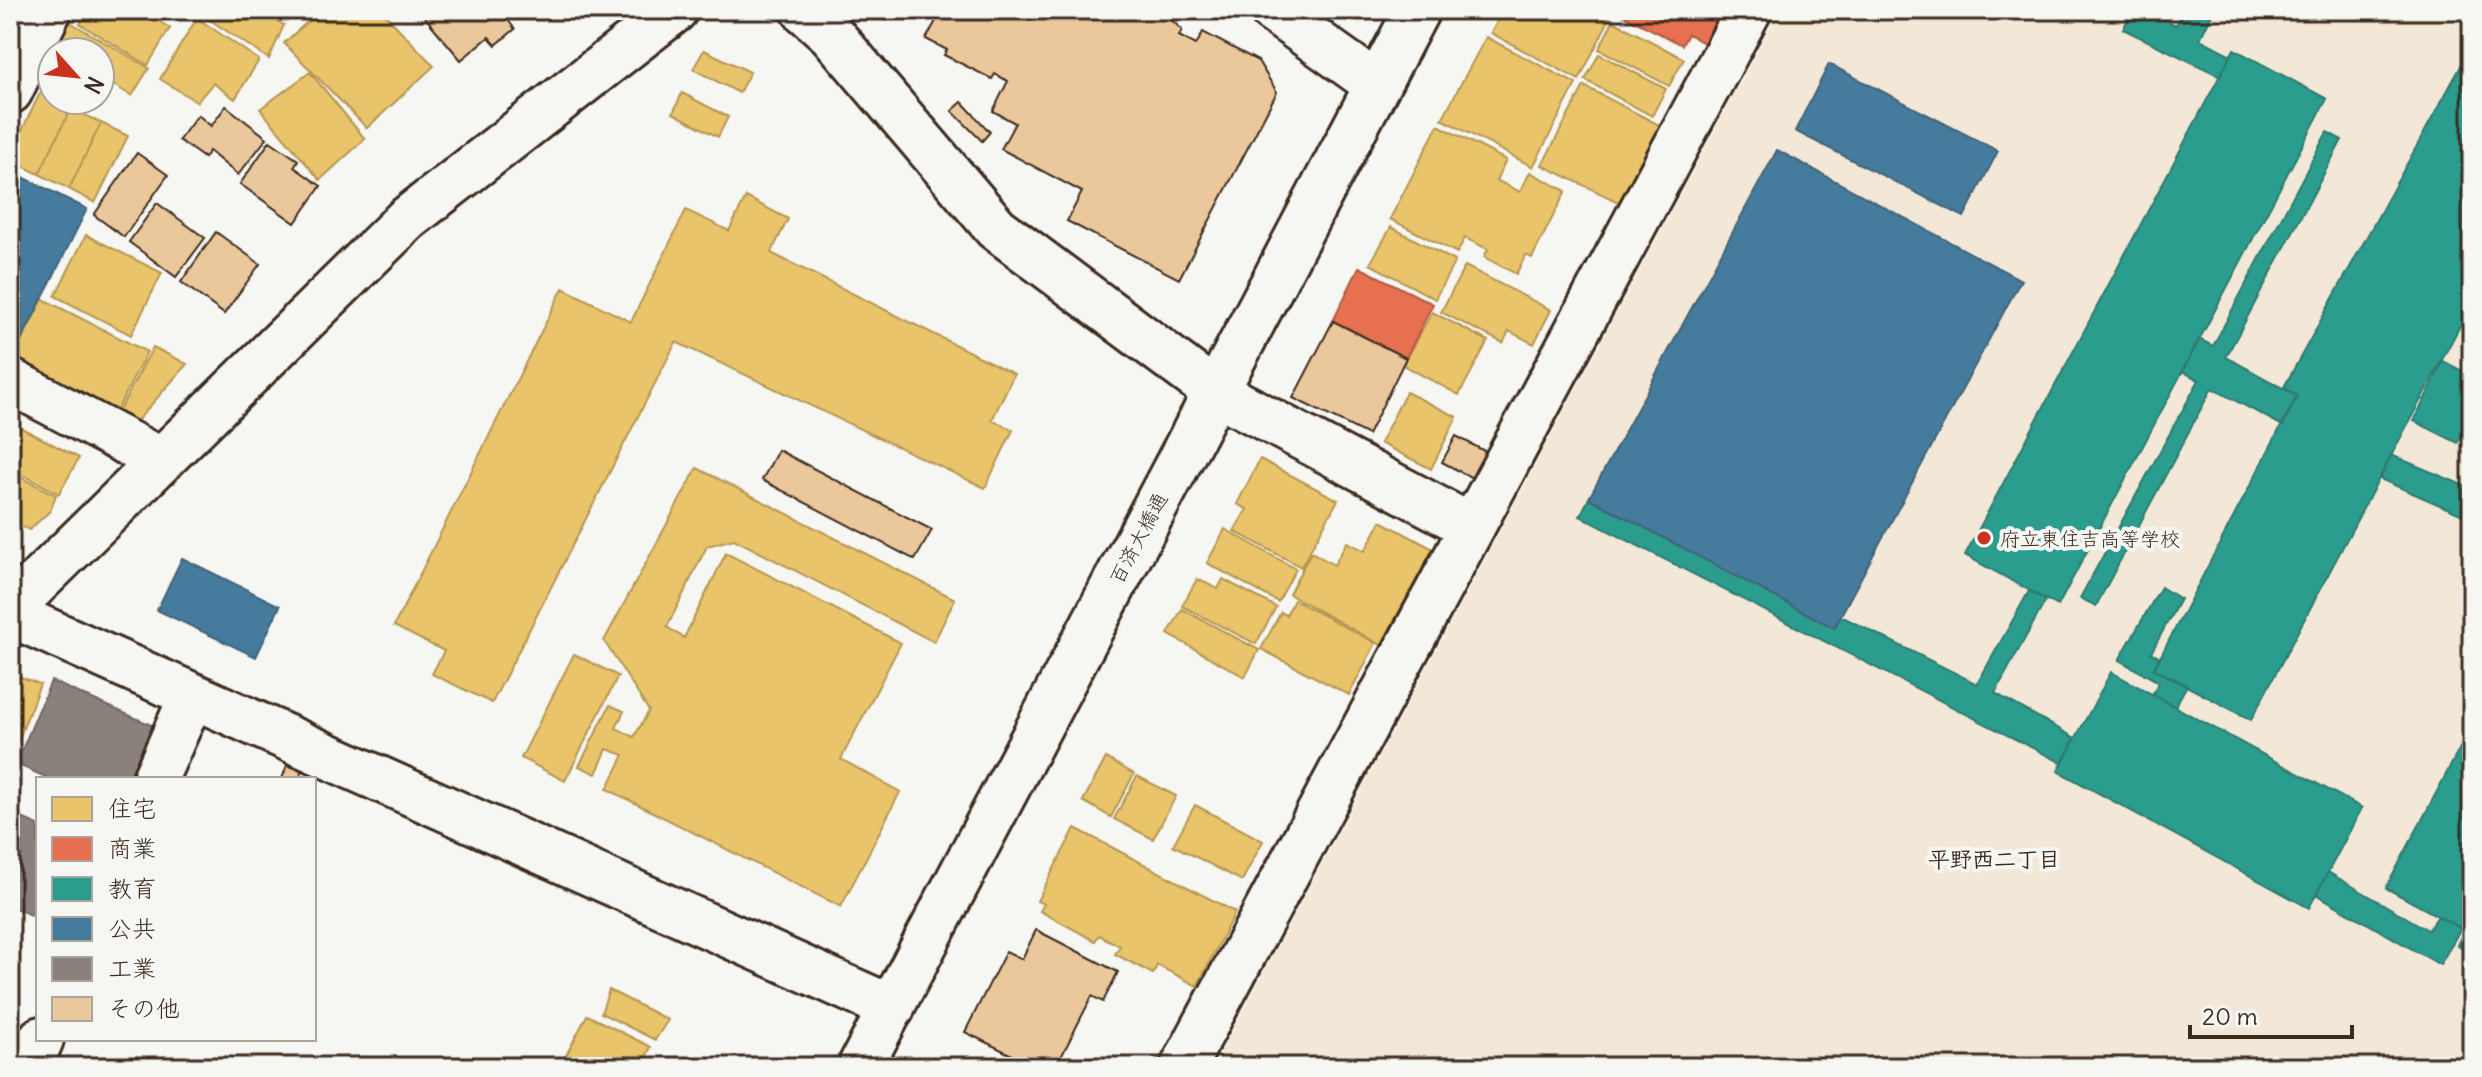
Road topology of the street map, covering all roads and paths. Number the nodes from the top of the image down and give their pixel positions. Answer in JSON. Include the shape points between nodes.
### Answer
{"nodes":[{"id":1,"x":675,"y":10,"type":"edge"},
{"id":2,"x":804,"y":10,"type":"edge"},
{"id":3,"x":1272,"y":10,"type":"edge"},
{"id":4,"x":1417,"y":10,"type":"edge"},
{"id":5,"x":1749,"y":10,"type":"edge"},
{"id":6,"x":31,"y":28,"type":"edge"},
{"id":7,"x":1376,"y":84,"type":"junction"},
{"id":8,"x":10,"y":91,"type":"edge"},
{"id":9,"x":10,"y":381,"type":"edge"},
{"id":10,"x":1214,"y":391,"type":"junction"},
{"id":11,"x":160,"y":460,"type":"junction"},
{"id":12,"x":1470,"y":526,"type":"junction"},
{"id":13,"x":10,"y":612,"type":"edge"},
{"id":14,"x":192,"y":696,"type":"junction"},
{"id":15,"x":156,"y":777,"type":"edge"},
{"id":16,"x":892,"y":1008,"type":"junction"},
{"id":17,"x":40,"y":1041,"type":"edge"},
{"id":18,"x":29,"y":1067,"type":"edge"},
{"id":19,"x":860,"y":1067,"type":"edge"},
{"id":20,"x":1183,"y":1067,"type":"edge"}],
"edges":[{"from":1,"to":11,"type":"street","via":[[407,219]]},
{"from":2,"to":10,"type":"street","via":[[831,34],[996,228]]},
{"from":3,"to":7,"type":"street"},
{"from":4,"to":7,"type":"street","name":"百済大橋通"},
{"from":5,"to":12,"type":"street"},
{"from":6,"to":8,"type":"street"},
{"from":7,"to":10,"type":"street","name":"百済大橋通"},
{"from":9,"to":11,"type":"street"},
{"from":10,"to":12,"type":"street"},
{"from":10,"to":16,"type":"street","name":"百済大橋通"},
{"from":11,"to":13,"type":"street"},
{"from":12,"to":20,"type":"street"},
{"from":13,"to":14,"type":"street"},
{"from":14,"to":15,"type":"street"},
{"from":14,"to":16,"type":"street"},
{"from":16,"to":19,"type":"street","name":"百済大橋通"},
{"from":17,"to":18,"type":"street"}]}
